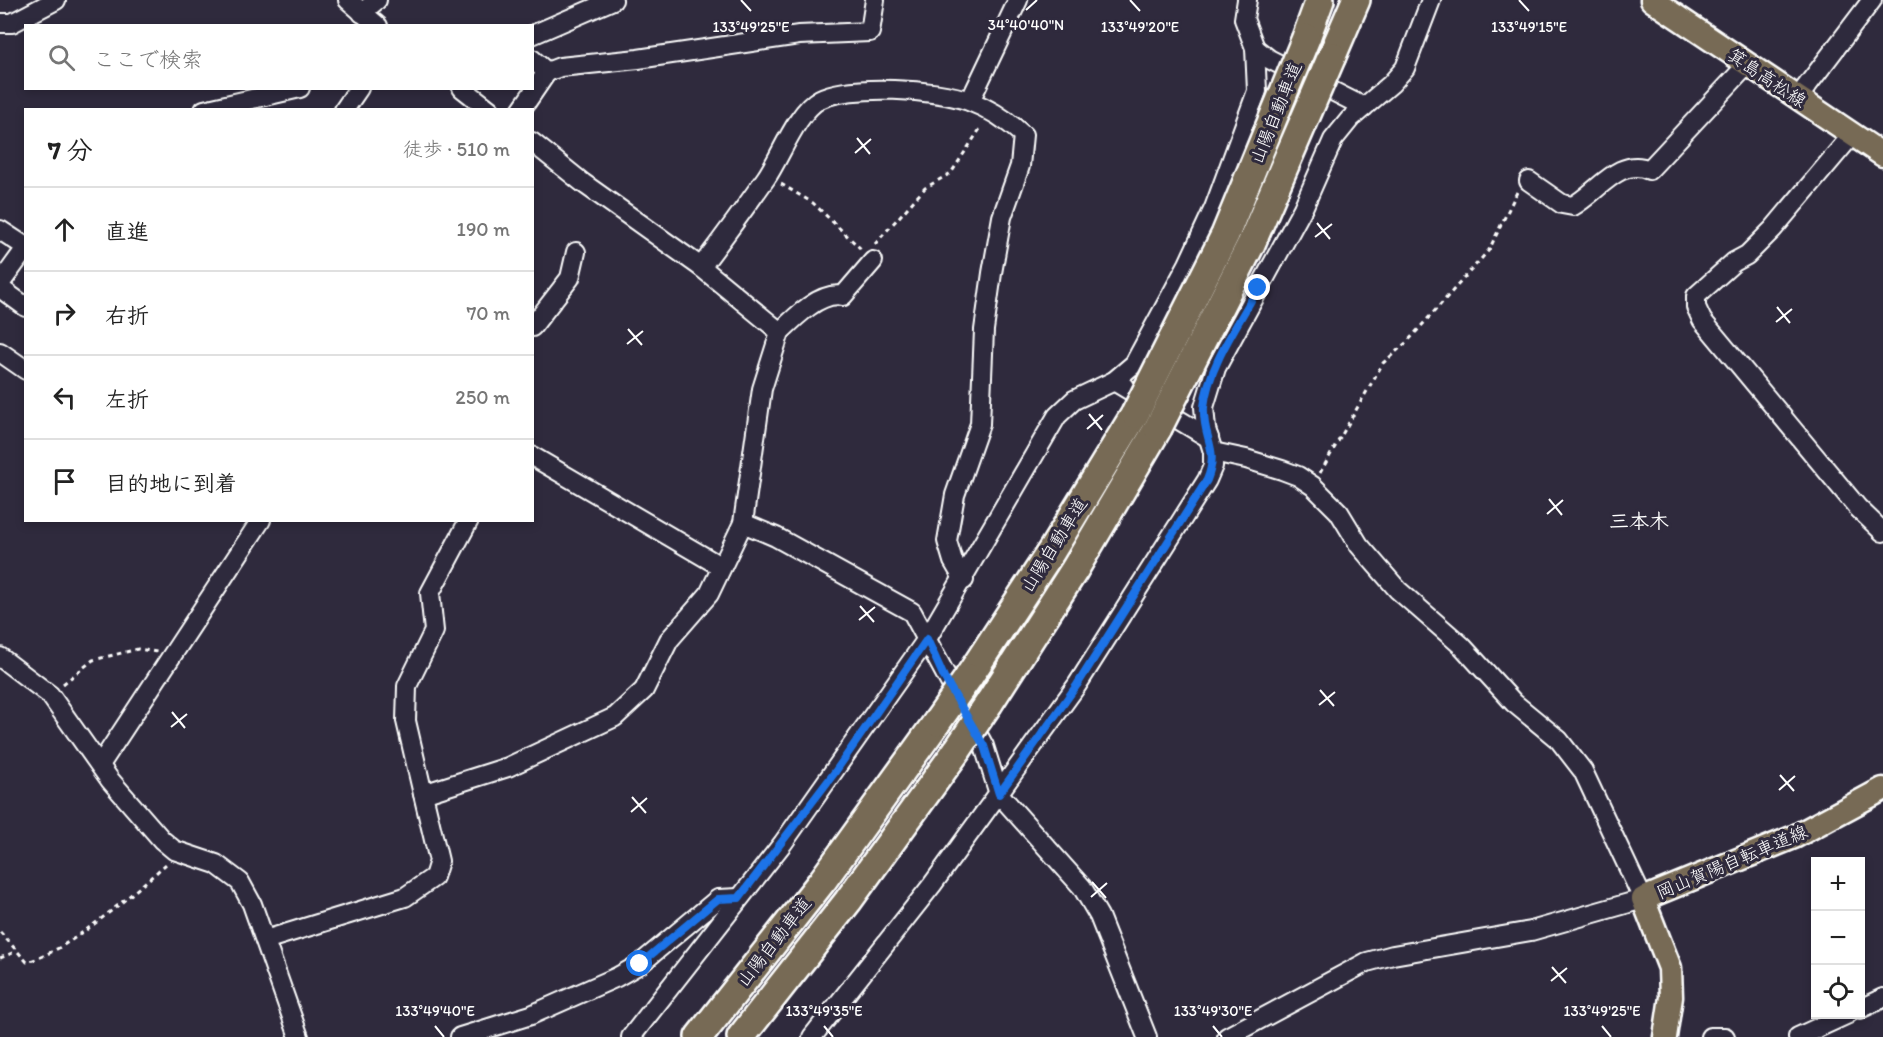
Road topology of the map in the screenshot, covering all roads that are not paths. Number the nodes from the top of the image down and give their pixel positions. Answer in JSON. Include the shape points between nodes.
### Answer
{"nodes":[{"id":1,"x":56,"y":0,"type":"edge"},
{"id":2,"x":348,"y":0,"type":"edge"},
{"id":3,"x":377,"y":0,"type":"edge"},
{"id":4,"x":613,"y":0,"type":"edge"},
{"id":5,"x":875,"y":0,"type":"edge"},
{"id":6,"x":1018,"y":0,"type":"edge"},
{"id":7,"x":1247,"y":0,"type":"edge"},
{"id":8,"x":1311,"y":0,"type":"edge"},
{"id":9,"x":1320,"y":0,"type":"edge"},
{"id":10,"x":1351,"y":0,"type":"edge"},
{"id":11,"x":1356,"y":0,"type":"edge"},
{"id":12,"x":1431,"y":0,"type":"edge"},
{"id":13,"x":1652,"y":0,"type":"edge"},
{"id":14,"x":1872,"y":0,"type":"edge"},
{"id":15,"x":362,"y":13,"type":"junction"},
{"id":16,"x":0,"y":23,"type":"edge"},
{"id":17,"x":376,"y":24,"type":"edge"},
{"id":18,"x":534,"y":34,"type":"edge"},
{"id":19,"x":1303,"y":37,"type":"junction"},
{"id":20,"x":1255,"y":48,"type":"junction"},
{"id":21,"x":1332,"y":56,"type":"junction"},
{"id":22,"x":534,"y":61,"type":"edge"},
{"id":23,"x":1747,"y":65,"type":"junction"},
{"id":24,"x":547,"y":72,"type":"junction"},
{"id":25,"x":292,"y":90,"type":"edge"},
{"id":26,"x":357,"y":90,"type":"edge"},
{"id":27,"x":465,"y":90,"type":"edge"},
{"id":28,"x":1797,"y":99,"type":"junction"},
{"id":29,"x":970,"y":101,"type":"junction"},
{"id":30,"x":225,"y":107,"type":"edge"},
{"id":31,"x":1364,"y":107,"type":"junction"},
{"id":32,"x":345,"y":108,"type":"edge"},
{"id":33,"x":487,"y":108,"type":"edge"},
{"id":34,"x":522,"y":108,"type":"edge"},
{"id":35,"x":1852,"y":135,"type":"junction"},
{"id":36,"x":534,"y":144,"type":"edge"},
{"id":37,"x":1883,"y":155,"type":"edge"},
{"id":38,"x":1529,"y":181,"type":"road end"},
{"id":39,"x":0,"y":230,"type":"edge"},
{"id":40,"x":24,"y":247,"type":"edge"},
{"id":41,"x":24,"y":251,"type":"edge"},
{"id":42,"x":576,"y":252,"type":"dead end"},
{"id":43,"x":873,"y":261,"type":"road end"},
{"id":44,"x":701,"y":267,"type":"junction"},
{"id":45,"x":0,"y":286,"type":"edge"},
{"id":46,"x":24,"y":305,"type":"edge"},
{"id":47,"x":534,"y":324,"type":"edge"},
{"id":48,"x":780,"y":332,"type":"junction"},
{"id":49,"x":0,"y":352,"type":"edge"},
{"id":50,"x":24,"y":369,"type":"edge"},
{"id":51,"x":1114,"y":381,"type":"junction"},
{"id":52,"x":1211,"y":445,"type":"junction"},
{"id":53,"x":534,"y":457,"type":"edge"},
{"id":54,"x":260,"y":522,"type":"edge"},
{"id":55,"x":468,"y":522,"type":"edge"},
{"id":56,"x":743,"y":523,"type":"junction"},
{"id":57,"x":1883,"y":532,"type":"edge"},
{"id":58,"x":720,"y":566,"type":"junction"},
{"id":59,"x":964,"y":580,"type":"junction"},
{"id":60,"x":927,"y":639,"type":"junction"},
{"id":61,"x":0,"y":657,"type":"edge"},
{"id":62,"x":100,"y":765,"type":"junction"},
{"id":63,"x":1883,"y":789,"type":"edge"},
{"id":64,"x":423,"y":794,"type":"junction"},
{"id":65,"x":999,"y":794,"type":"junction"},
{"id":66,"x":739,"y":898,"type":"junction"},
{"id":67,"x":1644,"y":904,"type":"junction"},
{"id":68,"x":265,"y":940,"type":"junction"},
{"id":69,"x":1883,"y":999,"type":"edge"},
{"id":70,"x":1865,"y":1007,"type":"edge"},
{"id":71,"x":1837,"y":1019,"type":"edge"},
{"id":72,"x":299,"y":1037,"type":"edge"},
{"id":73,"x":460,"y":1037,"type":"edge"},
{"id":74,"x":631,"y":1037,"type":"edge"},
{"id":75,"x":699,"y":1037,"type":"edge"},
{"id":76,"x":741,"y":1037,"type":"edge"},
{"id":77,"x":812,"y":1037,"type":"edge"},
{"id":78,"x":1147,"y":1037,"type":"edge"},
{"id":79,"x":1227,"y":1037,"type":"edge"},
{"id":80,"x":1665,"y":1037,"type":"edge"},
{"id":81,"x":1710,"y":1037,"type":"edge"},
{"id":82,"x":1725,"y":1037,"type":"edge"},
{"id":83,"x":1798,"y":1037,"type":"edge"}],
"edges":[{"from":1,"to":16,"type":"street","via":[[12,23]]},
{"from":2,"to":15,"type":"street"},
{"from":3,"to":15,"type":"street"},
{"from":4,"to":18,"type":"street"},
{"from":5,"to":24,"type":"street","via":[[870,32],[799,35],[560,67]]},
{"from":6,"to":29,"type":"street"},
{"from":7,"to":20,"type":"street","via":[[1244,20]]},
{"from":8,"to":19,"type":"highway"},
{"from":9,"to":19,"type":"highway","name":"山陽自動車道"},
{"from":10,"to":21,"type":"highway","name":"山陽自動車道"},
{"from":11,"to":21,"type":"highway"},
{"from":12,"to":31,"type":"street","via":[[1405,68]]},
{"from":13,"to":23,"type":"main road","name":"箕島高松線"},
{"from":14,"to":28,"type":"street"},
{"from":15,"to":17,"type":"street"},
{"from":19,"to":75,"type":"highway","name":"山陽自動車道","bridge":true,"via":[[1258,159],[1190,308],[1135,414],[968,678],[823,880]]},
{"from":20,"to":31,"type":"street","via":[[1269,59]]},
{"from":20,"to":51,"type":"street","via":[[1255,101],[1214,208],[1141,354]]},
{"from":21,"to":76,"type":"highway","name":"山陽自動車道","bridge":true,"via":[[1251,244],[1158,428],[1075,569],[958,749],[848,901]]},
{"from":22,"to":24,"type":"street"},
{"from":23,"to":28,"type":"main road","name":"箕島高松線"},
{"from":23,"to":38,"type":"street","via":[[1649,170],[1635,165],[1623,169],[1574,206],[1562,204]]},
{"from":24,"to":34,"type":"street"},
{"from":25,"to":30,"type":"street"},
{"from":26,"to":32,"type":"street"},
{"from":27,"to":33,"type":"street"},
{"from":28,"to":35,"type":"main road","name":"箕島高松線"},
{"from":29,"to":44,"type":"street","via":[[900,90],[840,94],[819,100],[793,131],[767,176]]},
{"from":29,"to":59,"type":"street","via":[[1011,123],[1023,135],[1020,165],[1002,217],[992,273],[984,330],[980,424],[956,495],[947,541]]},
{"from":31,"to":52,"type":"street","via":[[1333,140],[1303,208],[1216,368],[1204,407]]},
{"from":35,"to":37,"type":"main road","name":"箕島高松線"},
{"from":35,"to":57,"type":"street","via":[[1773,229],[1696,296],[1696,307],[1702,320],[1778,414]]},
{"from":36,"to":44,"type":"street"},
{"from":39,"to":40,"type":"street"},
{"from":41,"to":45,"type":"street"},
{"from":42,"to":47,"type":"street","via":[[570,278]]},
{"from":43,"to":48,"type":"street","via":[[843,296],[820,298]]},
{"from":44,"to":48,"type":"street"},
{"from":45,"to":46,"type":"street"},
{"from":48,"to":56,"type":"street","via":[[762,389]]},
{"from":49,"to":50,"type":"street"},
{"from":51,"to":52,"type":"street"},
{"from":51,"to":59,"type":"street","via":[[1074,400],[1057,416]]},
{"from":52,"to":65,"type":"street","via":[[1213,466],[1207,480],[1077,685]]},
{"from":52,"to":67,"type":"street","via":[[1298,476],[1313,486],[1339,512],[1359,545],[1398,590],[1462,646],[1514,703],[1571,753]]},
{"from":53,"to":58,"type":"street"},
{"from":54,"to":62,"type":"street"},
{"from":55,"to":64,"type":"street","via":[[430,593],[434,631],[407,686],[406,721]]},
{"from":56,"to":58,"type":"street"},
{"from":56,"to":60,"type":"street","via":[[912,612]]},
{"from":58,"to":64,"type":"street","via":[[709,594],[669,640],[644,690],[615,717],[508,767]]},
{"from":59,"to":60,"type":"street"},
{"from":60,"to":65,"type":"street","via":[[984,746]]},
{"from":60,"to":66,"type":"street","via":[[835,772]]},
{"from":61,"to":62,"type":"street","via":[[50,695]]},
{"from":62,"to":68,"type":"street","via":[[162,840],[178,851],[216,864],[240,882]]},
{"from":63,"to":67,"type":"main road","name":"岡山賀陽自転車道線","via":[[1794,837]]},
{"from":64,"to":68,"type":"street","via":[[439,861],[434,877],[405,897]]},
{"from":65,"to":77,"type":"street"},
{"from":65,"to":78,"type":"street","via":[[1082,887],[1099,916]]},
{"from":66,"to":73,"type":"street","via":[[718,899],[640,964],[617,976],[531,1015]]},
{"from":66,"to":74,"type":"street"},
{"from":67,"to":79,"type":"street","via":[[1531,931],[1367,962]]},
{"from":67,"to":80,"type":"main road","name":"岡山賀陽自転車道線","via":[[1670,968],[1671,997]]},
{"from":68,"to":72,"type":"street"},
{"from":69,"to":70,"type":"street"},
{"from":71,"to":83,"type":"street"},
{"from":81,"to":82,"type":"street"}]}
